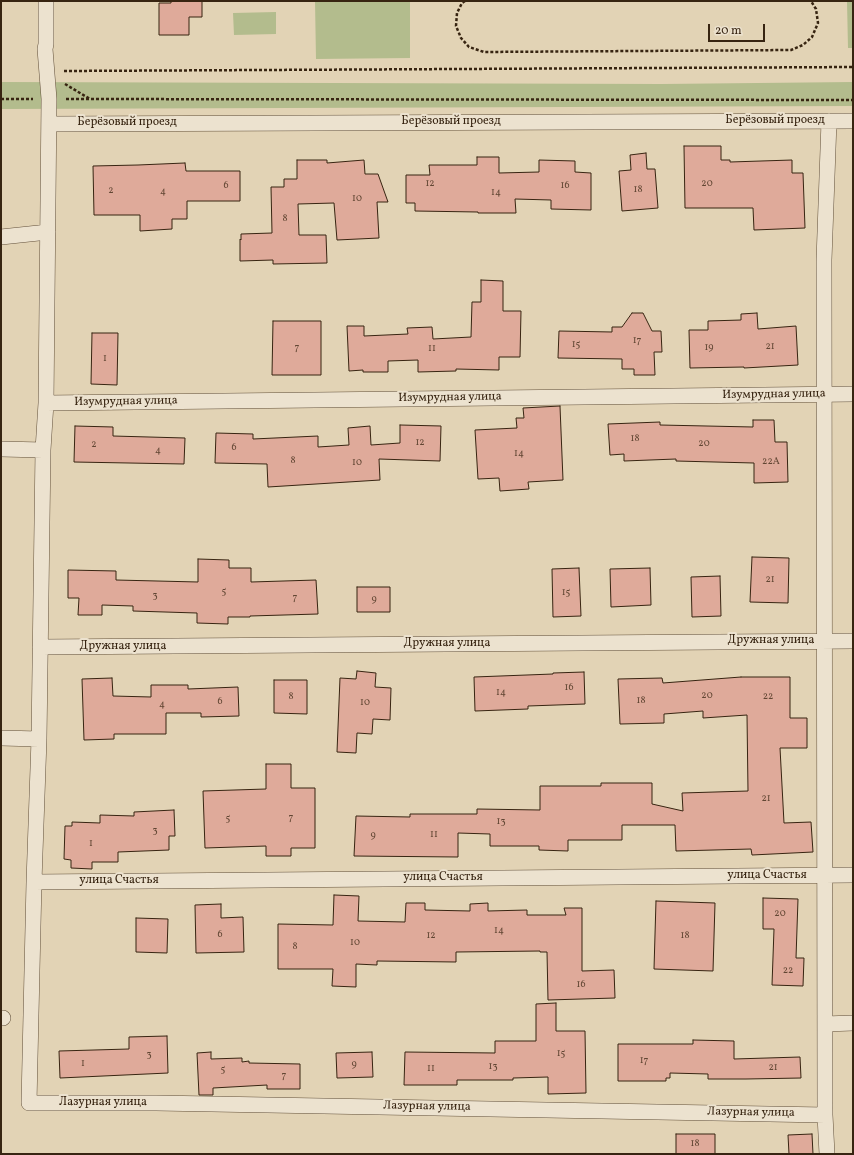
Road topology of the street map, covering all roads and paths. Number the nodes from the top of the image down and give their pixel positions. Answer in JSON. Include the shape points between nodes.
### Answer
{"nodes":[{"id":1,"x":46,"y":1,"type":"edge"},
{"id":2,"x":465,"y":1,"type":"edge"},
{"id":3,"x":811,"y":1,"type":"edge"},
{"id":4,"x":853,"y":68,"type":"edge"},
{"id":5,"x":46,"y":71,"type":"junction"},
{"id":6,"x":1,"y":99,"type":"edge"},
{"id":7,"x":49,"y":99,"type":"junction"},
{"id":8,"x":90,"y":100,"type":"junction"},
{"id":9,"x":853,"y":100,"type":"edge"},
{"id":10,"x":828,"y":121,"type":"junction"},
{"id":11,"x":853,"y":121,"type":"edge"},
{"id":12,"x":48,"y":124,"type":"junction"},
{"id":13,"x":48,"y":232,"type":"junction"},
{"id":14,"x":1,"y":237,"type":"edge"},
{"id":15,"x":824,"y":394,"type":"junction"},
{"id":16,"x":853,"y":394,"type":"edge"},
{"id":17,"x":46,"y":403,"type":"junction"},
{"id":18,"x":1,"y":449,"type":"edge"},
{"id":19,"x":43,"y":450,"type":"junction"},
{"id":20,"x":824,"y":641,"type":"junction"},
{"id":21,"x":853,"y":641,"type":"edge"},
{"id":22,"x":40,"y":647,"type":"junction"},
{"id":23,"x":1,"y":738,"type":"edge"},
{"id":24,"x":39,"y":739,"type":"junction"},
{"id":25,"x":825,"y":875,"type":"junction"},
{"id":26,"x":853,"y":875,"type":"edge"},
{"id":27,"x":34,"y":882,"type":"junction"},
{"id":28,"x":853,"y":1023,"type":"edge"},
{"id":29,"x":825,"y":1024,"type":"junction"},
{"id":30,"x":825,"y":1115,"type":"junction"},
{"id":31,"x":827,"y":1154,"type":"edge"}],
"edges":[{"from":1,"to":5,"type":"street"},
{"from":2,"to":3,"type":"path","via":[[457,14],[456,26],[461,38],[469,47],[484,52],[791,50],[803,45],[812,37],[818,23],[816,9]]},
{"from":4,"to":5,"type":"path"},
{"from":5,"to":7,"type":"street"},
{"from":5,"to":8,"type":"path"},
{"from":6,"to":7,"type":"path"},
{"from":7,"to":8,"type":"path"},
{"from":7,"to":12,"type":"street"},
{"from":8,"to":9,"type":"path"},
{"from":10,"to":11,"type":"street","name":"Берёзовый проезд"},
{"from":10,"to":12,"type":"street","name":"Берёзовый проезд"},
{"from":10,"to":15,"type":"street"},
{"from":12,"to":13,"type":"street"},
{"from":13,"to":14,"type":"street"},
{"from":13,"to":17,"type":"street"},
{"from":15,"to":16,"type":"street","name":"Изумрудная улица"},
{"from":15,"to":17,"type":"street","name":"Изумрудная улица"},
{"from":15,"to":20,"type":"street"},
{"from":17,"to":19,"type":"street"},
{"from":18,"to":19,"type":"street"},
{"from":19,"to":22,"type":"street"},
{"from":20,"to":21,"type":"street","name":"Дружная улица"},
{"from":20,"to":22,"type":"street","name":"Дружная улица"},
{"from":20,"to":25,"type":"street"},
{"from":22,"to":24,"type":"street"},
{"from":23,"to":24,"type":"street"},
{"from":24,"to":27,"type":"street"},
{"from":25,"to":26,"type":"street","name":"улица Счастья"},
{"from":25,"to":27,"type":"street","name":"улица Счастья"},
{"from":25,"to":29,"type":"street"},
{"from":27,"to":30,"type":"street","name":"Лазурная улица","via":[[29,1103],[156,1102]]},
{"from":28,"to":29,"type":"street"},
{"from":29,"to":30,"type":"street"},
{"from":30,"to":31,"type":"street"}]}
